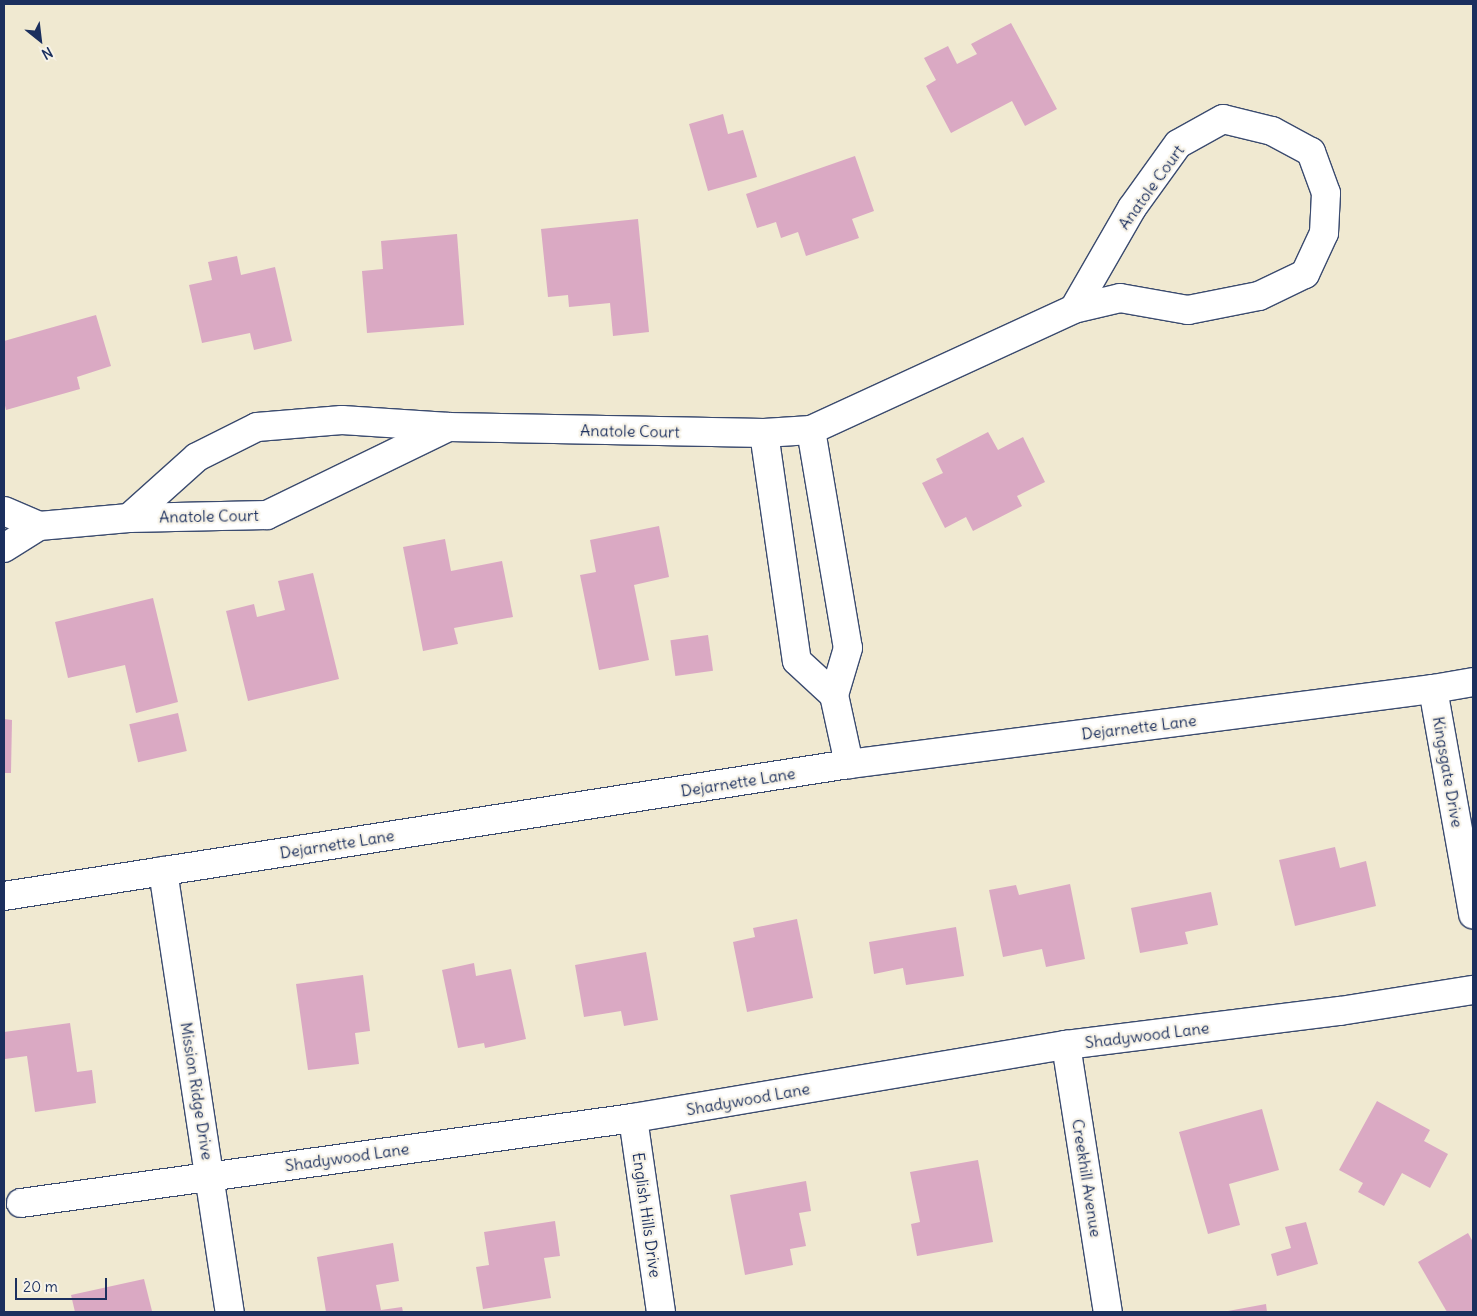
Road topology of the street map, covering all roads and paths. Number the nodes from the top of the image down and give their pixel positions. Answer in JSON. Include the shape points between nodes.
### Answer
{"nodes":[{"id":1,"x":1074,"y":309,"type":"junction"},
{"id":2,"x":449,"y":427,"type":"junction"},
{"id":3,"x":811,"y":430,"type":"junction"},
{"id":4,"x":764,"y":433,"type":"junction"},
{"id":5,"x":4,"y":511,"type":"edge"},
{"id":6,"x":129,"y":518,"type":"junction"},
{"id":7,"x":39,"y":526,"type":"junction"},
{"id":8,"x":4,"y":548,"type":"edge"},
{"id":9,"x":1473,"y":682,"type":"edge"},
{"id":10,"x":1432,"y":689,"type":"junction"},
{"id":11,"x":834,"y":695,"type":"junction"},
{"id":12,"x":849,"y":764,"type":"junction"},
{"id":13,"x":163,"y":871,"type":"junction"},
{"id":14,"x":4,"y":896,"type":"edge"},
{"id":15,"x":1473,"y":914,"type":"edge"},
{"id":16,"x":1473,"y":990,"type":"edge"},
{"id":17,"x":1066,"y":1045,"type":"junction"},
{"id":18,"x":633,"y":1118,"type":"junction"},
{"id":19,"x":209,"y":1176,"type":"junction"},
{"id":20,"x":21,"y":1202,"type":"dead end"},
{"id":21,"x":230,"y":1312,"type":"edge"},
{"id":22,"x":661,"y":1312,"type":"edge"},
{"id":23,"x":1108,"y":1312,"type":"edge"}],
"edges":[{"from":1,"to":1,"type":"street","name":"Anatole Court","via":[[1120,298],[1188,310],[1259,296],[1305,274],[1324,233],[1326,193],[1311,152],[1272,131],[1223,119],[1178,144],[1132,208]]},
{"from":1,"to":3,"type":"street","name":"Anatole Court"},
{"from":2,"to":4,"type":"street","name":"Anatole Court"},
{"from":2,"to":6,"type":"street","name":"Anatole Court","via":[[268,515]]},
{"from":2,"to":6,"type":"street","name":"Anatole Court","via":[[342,420],[257,427],[197,457]]},
{"from":3,"to":4,"type":"street","name":"Anatole Court"},
{"from":3,"to":11,"type":"street","via":[[848,648]]},
{"from":4,"to":11,"type":"street","via":[[797,661]]},
{"from":5,"to":7,"type":"street","name":"Anatole Court"},
{"from":6,"to":7,"type":"street","name":"Anatole Court"},
{"from":7,"to":8,"type":"street","name":"Anatole Court"},
{"from":9,"to":10,"type":"street","name":"Dejarnette Lane"},
{"from":10,"to":12,"type":"street","name":"Dejarnette Lane"},
{"from":10,"to":15,"type":"street","name":"Kingsgate Drive"},
{"from":11,"to":12,"type":"street"},
{"from":12,"to":13,"type":"street","name":"Dejarnette Lane"},
{"from":13,"to":14,"type":"street","name":"Dejarnette Lane"},
{"from":13,"to":19,"type":"street","name":"Mission Ridge Drive"},
{"from":16,"to":17,"type":"street","name":"Shadywood Lane","via":[[1340,1012]]},
{"from":17,"to":18,"type":"street","name":"Shadywood Lane"},
{"from":17,"to":23,"type":"street","name":"Creekhill Avenue"},
{"from":18,"to":19,"type":"street","name":"Shadywood Lane"},
{"from":18,"to":22,"type":"street","name":"English Hills Drive"},
{"from":19,"to":20,"type":"street","name":"Shadywood Lane"},
{"from":19,"to":21,"type":"street","name":"Mission Ridge Drive"}]}
